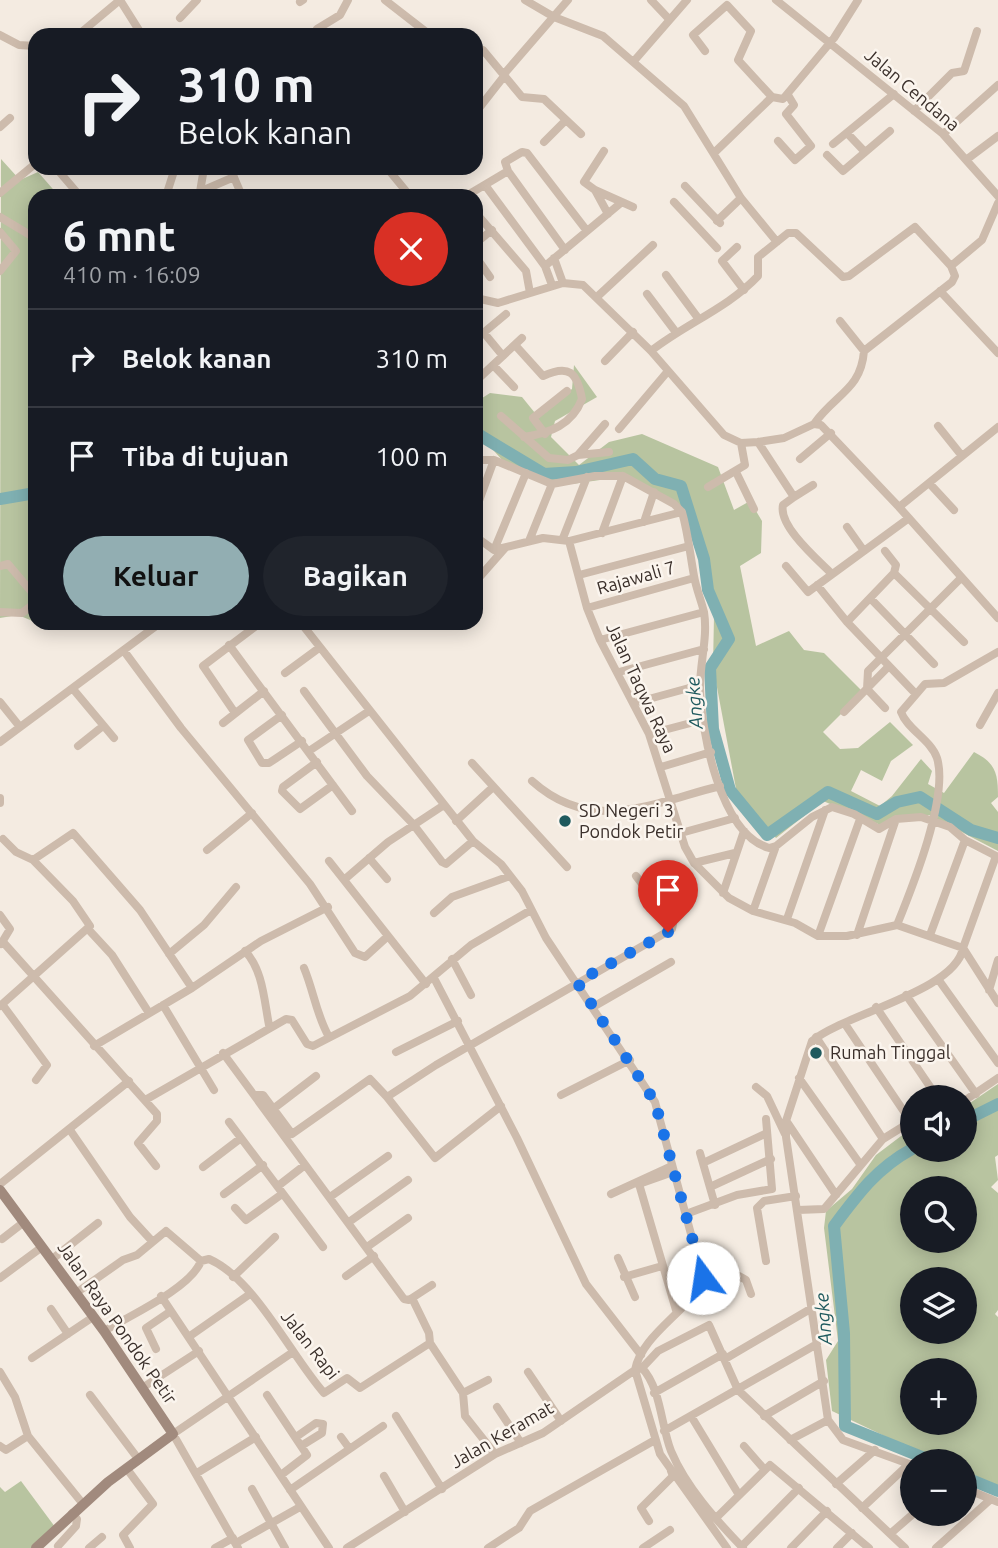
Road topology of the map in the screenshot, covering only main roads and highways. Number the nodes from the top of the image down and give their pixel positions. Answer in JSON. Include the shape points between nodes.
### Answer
{"nodes":[{"id":1,"x":0,"y":1190,"type":"edge"},
{"id":2,"x":36,"y":1548,"type":"edge"}],
"edges":[{"from":1,"to":2,"type":"main road","name":"Jalan Raya Pondok Petir","via":[[173,1434],[72,1513]]}]}
